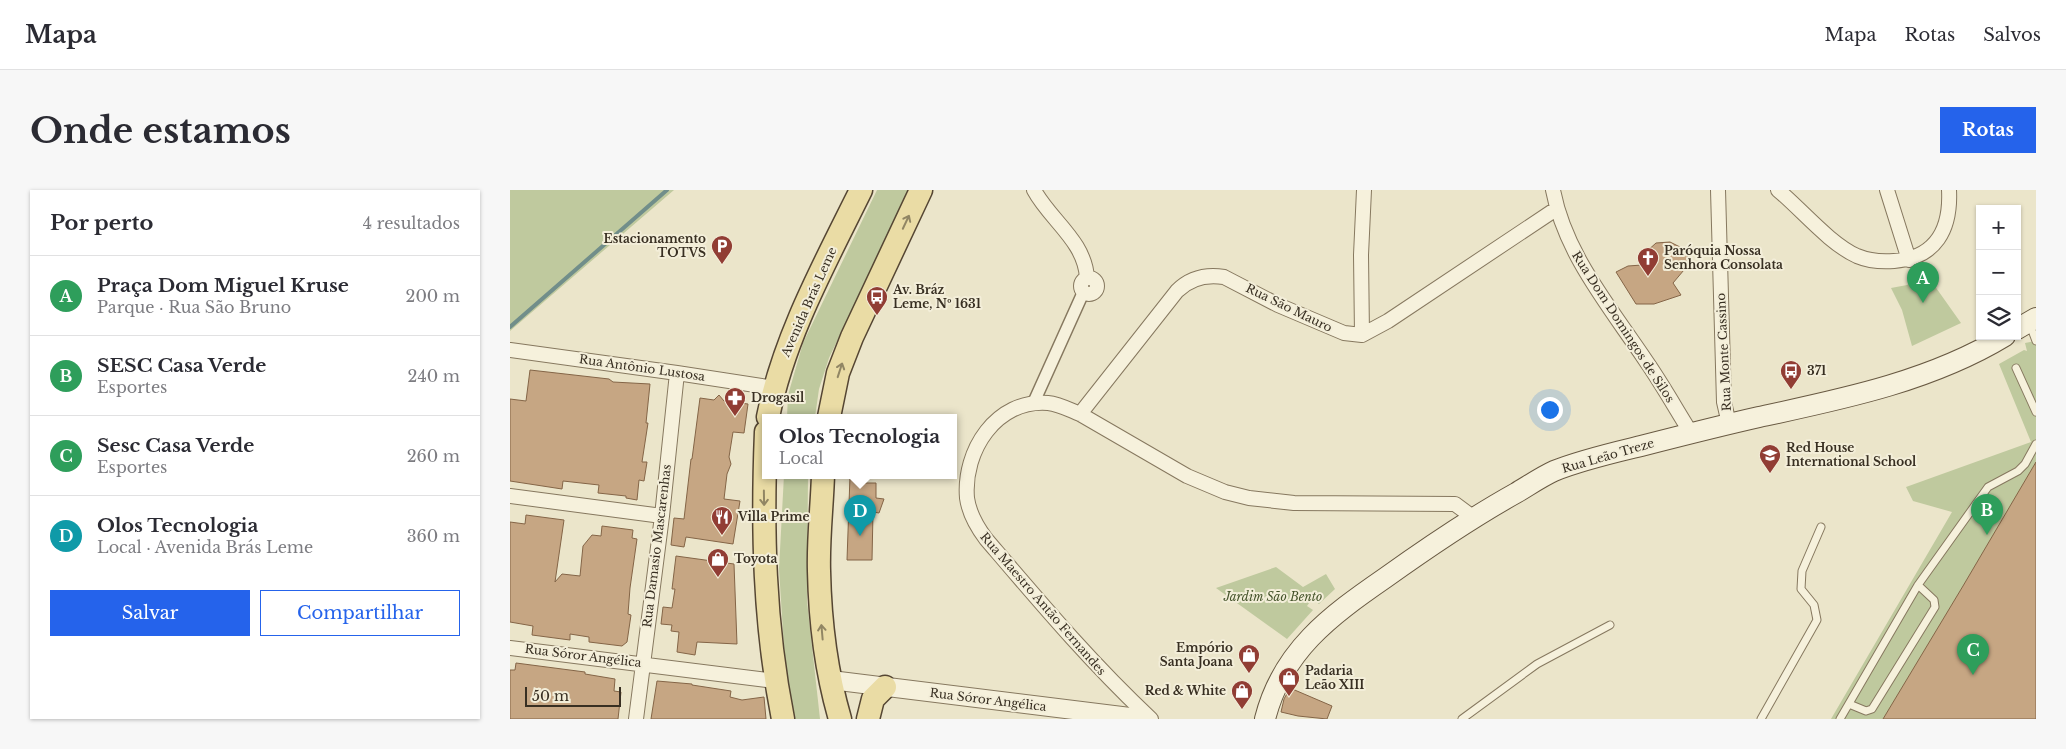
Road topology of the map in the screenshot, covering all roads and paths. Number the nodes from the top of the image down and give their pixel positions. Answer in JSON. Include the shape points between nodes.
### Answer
{"nodes":[{"id":1,"x":861,"y":190,"type":"edge"},
{"id":2,"x":920,"y":190,"type":"edge"},
{"id":3,"x":1034,"y":190,"type":"edge"},
{"id":4,"x":1364,"y":190,"type":"edge"},
{"id":5,"x":1553,"y":190,"type":"edge"},
{"id":6,"x":1718,"y":190,"type":"edge"},
{"id":7,"x":1778,"y":190,"type":"edge"},
{"id":8,"x":1887,"y":190,"type":"edge"},
{"id":9,"x":1949,"y":190,"type":"edge"},
{"id":10,"x":1556,"y":209,"type":"junction"},
{"id":11,"x":1909,"y":260,"type":"junction"},
{"id":12,"x":1083,"y":293,"type":"joint"},
{"id":13,"x":2025,"y":331,"type":"edge"},
{"id":14,"x":1362,"y":335,"type":"junction"},
{"id":15,"x":510,"y":350,"type":"edge"},
{"id":16,"x":2016,"y":368,"type":"dead end"},
{"id":17,"x":677,"y":373,"type":"junction"},
{"id":18,"x":774,"y":388,"type":"junction"},
{"id":19,"x":1034,"y":404,"type":"junction"},
{"id":20,"x":2036,"y":412,"type":"edge"},
{"id":21,"x":769,"y":414,"type":"edge"},
{"id":22,"x":830,"y":414,"type":"edge"},
{"id":23,"x":1080,"y":414,"type":"junction"},
{"id":24,"x":1729,"y":424,"type":"junction"},
{"id":25,"x":1691,"y":433,"type":"junction"},
{"id":26,"x":2036,"y":444,"type":"edge"},
{"id":27,"x":764,"y":479,"type":"edge"},
{"id":28,"x":823,"y":479,"type":"edge"},
{"id":29,"x":510,"y":496,"type":"edge"},
{"id":30,"x":662,"y":516,"type":"junction"},
{"id":31,"x":1474,"y":518,"type":"junction"},
{"id":32,"x":1821,"y":527,"type":"dead end"},
{"id":33,"x":1918,"y":585,"type":"junction"},
{"id":34,"x":1610,"y":625,"type":"dead end"},
{"id":35,"x":510,"y":648,"type":"edge"},
{"id":36,"x":644,"y":664,"type":"junction"},
{"id":37,"x":775,"y":680,"type":"junction"},
{"id":38,"x":831,"y":680,"type":"junction"},
{"id":39,"x":885,"y":687,"type":"junction"},
{"id":40,"x":1849,"y":704,"type":"junction"},
{"id":41,"x":636,"y":719,"type":"edge"},
{"id":42,"x":783,"y":719,"type":"edge"},
{"id":43,"x":840,"y":719,"type":"edge"},
{"id":44,"x":868,"y":719,"type":"edge"},
{"id":45,"x":1146,"y":719,"type":"edge"},
{"id":46,"x":1151,"y":719,"type":"edge"},
{"id":47,"x":1265,"y":719,"type":"edge"},
{"id":48,"x":1462,"y":719,"type":"edge"},
{"id":49,"x":1761,"y":719,"type":"edge"},
{"id":50,"x":1840,"y":719,"type":"edge"}],
"edges":[{"from":1,"to":18,"type":"main road","name":"Avenida Brás Leme","via":[[790,341]]},
{"from":22,"to":2,"type":"main road","one_way":true,"via":[[838,373],[852,337]]},
{"from":3,"to":12,"type":"street","via":[[1076,246],[1087,278],[1097,284],[1090,295]]},
{"from":4,"to":14,"type":"street"},
{"from":5,"to":10,"type":"street","name":"Rua Dom Domingos de Silos"},
{"from":6,"to":24,"type":"street","name":"Rua Monte Cassino","via":[[1724,402]]},
{"from":7,"to":11,"type":"street","via":[[1856,256],[1874,262]]},
{"from":8,"to":11,"type":"street"},
{"from":9,"to":11,"type":"street","via":[[1947,222],[1940,237],[1928,250]]},
{"from":10,"to":14,"type":"street","via":[[1388,322]]},
{"from":10,"to":25,"type":"street","name":"Rua Dom Domingos de Silos","via":[[1573,249]]},
{"from":12,"to":19,"type":"street"},
{"from":13,"to":24,"type":"main road","name":"Rua Leão Treze","via":[[1913,378],[1847,398]]},
{"from":14,"to":23,"type":"street","name":"Rua São Mauro","via":[[1336,331],[1224,278],[1200,277],[1177,291]]},
{"from":15,"to":17,"type":"street","name":"Rua Antônio Lustosa"},
{"from":16,"to":20,"type":"lane"},
{"from":17,"to":18,"type":"street","name":"Rua Antônio Lustosa"},
{"from":17,"to":30,"type":"street","name":"Rua Damasio Mascarenhas"},
{"from":18,"to":21,"type":"main road","name":"Avenida Brás Leme"},
{"from":19,"to":23,"type":"street","name":"Rua Maestro Antão Fernandes","via":[[1053,404]]},
{"from":19,"to":46,"type":"street","name":"Rua Maestro Antão Fernandes","via":[[1001,417],[978,443],[968,472],[967,499],[971,513],[986,539],[1062,628],[1113,684]]},
{"from":23,"to":31,"type":"street","name":"Rua Maestro Antão Fernandes","via":[[1186,476],[1225,492],[1294,503],[1455,504]]},
{"from":24,"to":25,"type":"main road","name":"Rua Leão Treze"},
{"from":25,"to":31,"type":"main road","name":"Rua Leão Treze","via":[[1553,471]]},
{"from":26,"to":33,"type":"lane","via":[[2018,472],[1988,487]]},
{"from":27,"to":37,"type":"main road","one_way":true,"via":[[767,610]]},
{"from":38,"to":28,"type":"main road","one_way":true,"via":[[823,643],[820,588]]},
{"from":29,"to":30,"type":"street"},
{"from":30,"to":36,"type":"street","name":"Rua Damasio Mascarenhas"},
{"from":31,"to":47,"type":"main road","name":"Rua Leão Treze","via":[[1328,619],[1307,640],[1281,676]]},
{"from":32,"to":49,"type":"lane","via":[[1802,571],[1801,589],[1814,605],[1817,620]]},
{"from":33,"to":40,"type":"lane"},
{"from":33,"to":40,"type":"lane","via":[[1934,600],[1935,607],[1872,709],[1866,711]]},
{"from":34,"to":48,"type":"lane","via":[[1537,664]]},
{"from":35,"to":36,"type":"street","name":"Rua Sóror Angélica"},
{"from":36,"to":37,"type":"street","name":"Rua Sóror Angélica"},
{"from":36,"to":41,"type":"street","name":"Rua Damasio Mascarenhas"},
{"from":37,"to":42,"type":"main road"},
{"from":38,"to":39,"type":"street","name":"Rua Sóror Angélica"},
{"from":38,"to":43,"type":"main road"},
{"from":39,"to":44,"type":"main road","via":[[872,699]]},
{"from":39,"to":45,"type":"street","name":"Rua Sóror Angélica"},
{"from":40,"to":50,"type":"lane"}]}
